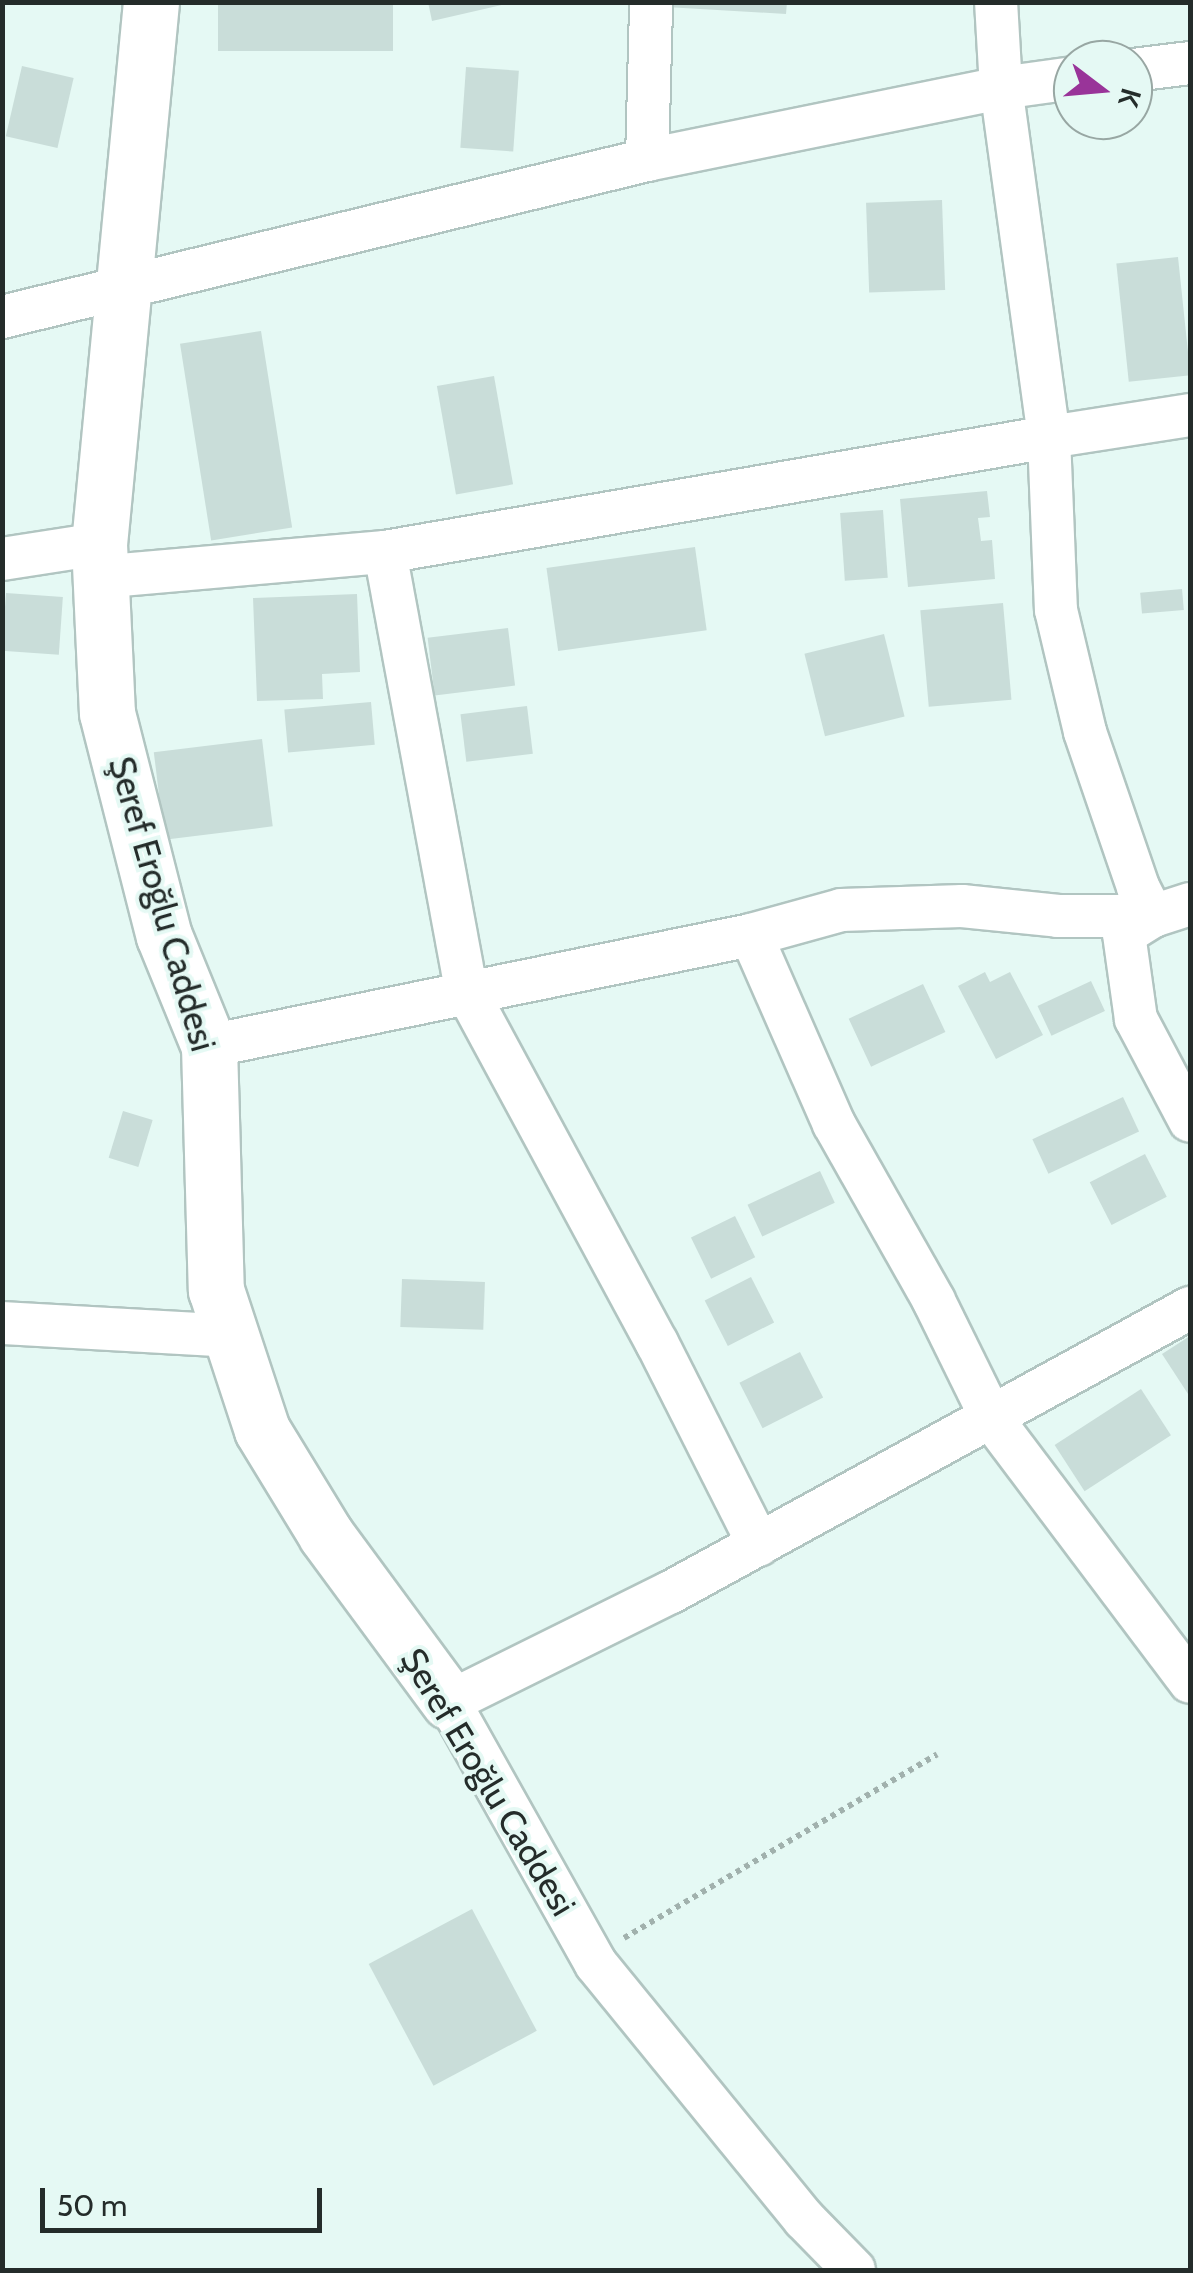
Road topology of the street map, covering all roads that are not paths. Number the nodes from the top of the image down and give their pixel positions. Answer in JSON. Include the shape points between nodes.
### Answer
{"nodes":[{"id":1,"x":151,"y":2,"type":"edge"},
{"id":2,"x":652,"y":2,"type":"edge"},
{"id":3,"x":996,"y":2,"type":"edge"},
{"id":4,"x":1190,"y":63,"type":"edge"},
{"id":5,"x":1153,"y":68,"type":"edge"},
{"id":6,"x":1053,"y":81,"type":"edge"},
{"id":7,"x":1002,"y":88,"type":"junction"},
{"id":8,"x":647,"y":160,"type":"junction"},
{"id":9,"x":121,"y":284,"type":"junction"},
{"id":10,"x":2,"y":316,"type":"edge"},
{"id":11,"x":1190,"y":415,"type":"edge"},
{"id":12,"x":1049,"y":437,"type":"junction"},
{"id":13,"x":385,"y":552,"type":"junction"},
{"id":14,"x":2,"y":559,"type":"edge"},
{"id":15,"x":99,"y":561,"type":"junction"},
{"id":16,"x":1172,"y":910,"type":"edge"},
{"id":17,"x":751,"y":934,"type":"junction"},
{"id":18,"x":466,"y":990,"type":"junction"},
{"id":19,"x":209,"y":1046,"type":"junction"},
{"id":20,"x":1190,"y":1121,"type":"edge"},
{"id":21,"x":1190,"y":1308,"type":"edge"},
{"id":22,"x":2,"y":1322,"type":"edge"},
{"id":23,"x":231,"y":1336,"type":"junction"},
{"id":24,"x":992,"y":1419,"type":"junction"},
{"id":25,"x":759,"y":1544,"type":"junction"},
{"id":26,"x":1190,"y":1682,"type":"edge"},
{"id":27,"x":449,"y":1702,"type":"junction"},
{"id":28,"x":854,"y":2270,"type":"edge"}],
"edges":[{"from":1,"to":9,"type":"street","name":"Şeref Eroğlu Caddesi"},
{"from":2,"to":8,"type":"street"},
{"from":3,"to":7,"type":"street"},
{"from":4,"to":5,"type":"street"},
{"from":6,"to":7,"type":"street"},
{"from":7,"to":8,"type":"street"},
{"from":7,"to":12,"type":"street"},
{"from":8,"to":9,"type":"street"},
{"from":9,"to":10,"type":"street"},
{"from":9,"to":15,"type":"street","name":"Şeref Eroğlu Caddesi"},
{"from":11,"to":12,"type":"street"},
{"from":12,"to":13,"type":"street"},
{"from":12,"to":16,"type":"street","via":[[1056,610],[1084,732],[1138,887]]},
{"from":13,"to":15,"type":"street"},
{"from":13,"to":18,"type":"street"},
{"from":14,"to":15,"type":"street"},
{"from":15,"to":19,"type":"street","name":"Şeref Eroğlu Caddesi","via":[[107,713],[164,936]]},
{"from":16,"to":17,"type":"street","via":[[1058,916],[962,906],[840,910]]},
{"from":16,"to":20,"type":"street","via":[[1124,934],[1136,1019]]},
{"from":17,"to":18,"type":"street"},
{"from":17,"to":24,"type":"street","via":[[834,1124]]},
{"from":18,"to":19,"type":"street"},
{"from":18,"to":25,"type":"street"},
{"from":19,"to":23,"type":"street","name":"Şeref Eroğlu Caddesi","via":[[216,1290]]},
{"from":21,"to":24,"type":"street"},
{"from":22,"to":23,"type":"street"},
{"from":23,"to":27,"type":"street","name":"Şeref Eroğlu Caddesi","via":[[262,1430],[326,1535]]},
{"from":24,"to":25,"type":"street"},
{"from":24,"to":26,"type":"street"},
{"from":25,"to":27,"type":"street"},
{"from":27,"to":28,"type":"street","name":"Şeref Eroğlu Caddesi","via":[[592,1956],[804,2220]]}]}
